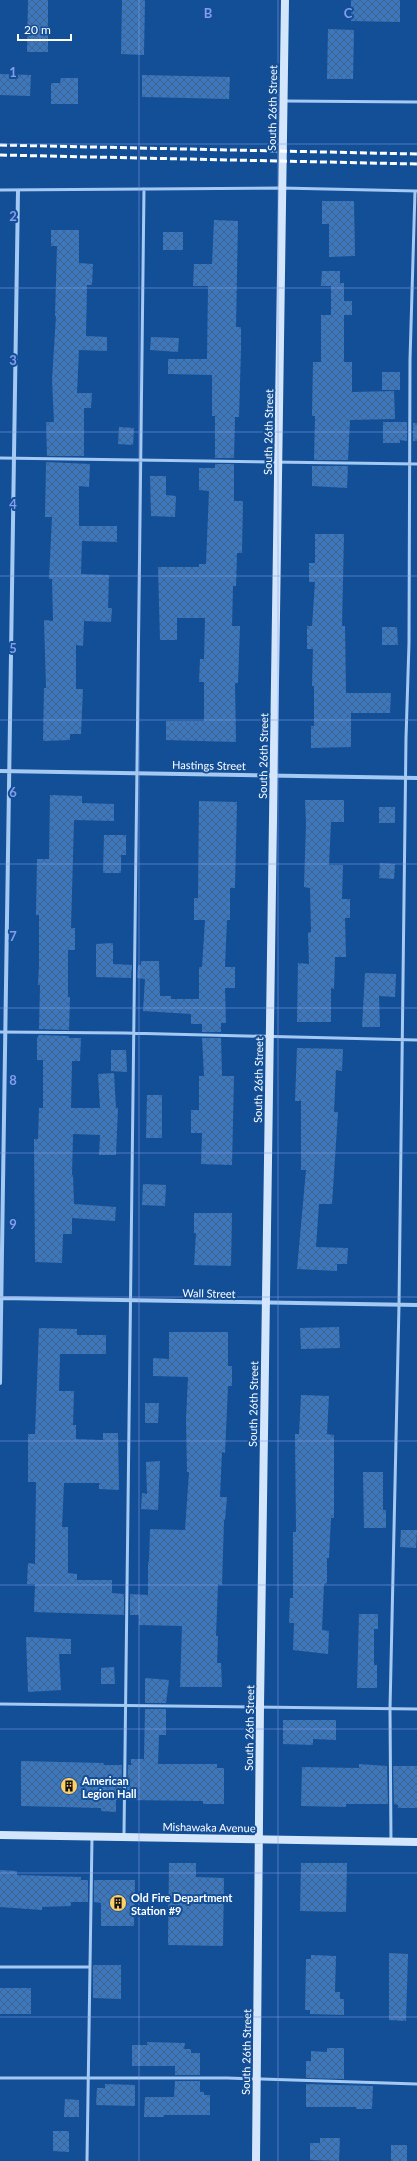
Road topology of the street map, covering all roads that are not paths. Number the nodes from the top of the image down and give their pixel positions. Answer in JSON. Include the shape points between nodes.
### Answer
{"nodes":[{"id":1,"x":285,"y":0,"type":"edge"},
{"id":2,"x":284,"y":101,"type":"junction"},
{"id":3,"x":417,"y":102,"type":"edge"},
{"id":4,"x":281,"y":188,"type":"junction"},
{"id":5,"x":144,"y":189,"type":"junction"},
{"id":6,"x":0,"y":190,"type":"edge"},
{"id":7,"x":18,"y":191,"type":"junction"},
{"id":8,"x":416,"y":191,"type":"edge"},
{"id":9,"x":0,"y":458,"type":"edge"},
{"id":10,"x":14,"y":458,"type":"junction"},
{"id":11,"x":141,"y":459,"type":"junction"},
{"id":12,"x":278,"y":461,"type":"junction"},
{"id":13,"x":411,"y":464,"type":"junction"},
{"id":14,"x":417,"y":464,"type":"edge"},
{"id":15,"x":0,"y":771,"type":"edge"},
{"id":16,"x":9,"y":771,"type":"junction"},
{"id":17,"x":137,"y":773,"type":"junction"},
{"id":18,"x":274,"y":775,"type":"junction"},
{"id":19,"x":406,"y":778,"type":"junction"},
{"id":20,"x":417,"y":778,"type":"edge"},
{"id":21,"x":0,"y":1032,"type":"edge"},
{"id":22,"x":6,"y":1032,"type":"junction"},
{"id":23,"x":134,"y":1034,"type":"junction"},
{"id":24,"x":270,"y":1036,"type":"junction"},
{"id":25,"x":402,"y":1039,"type":"junction"},
{"id":26,"x":417,"y":1040,"type":"edge"},
{"id":27,"x":1,"y":1298,"type":"edge"},
{"id":28,"x":131,"y":1301,"type":"junction"},
{"id":29,"x":266,"y":1303,"type":"junction"},
{"id":30,"x":399,"y":1305,"type":"junction"},
{"id":31,"x":417,"y":1305,"type":"edge"},
{"id":32,"x":0,"y":1383,"type":"edge"},
{"id":33,"x":0,"y":1704,"type":"edge"},
{"id":34,"x":126,"y":1705,"type":"junction"},
{"id":35,"x":260,"y":1706,"type":"junction"},
{"id":36,"x":390,"y":1708,"type":"junction"},
{"id":37,"x":417,"y":1709,"type":"edge"},
{"id":38,"x":0,"y":1835,"type":"edge"},
{"id":39,"x":92,"y":1837,"type":"junction"},
{"id":40,"x":124,"y":1837,"type":"junction"},
{"id":41,"x":259,"y":1839,"type":"junction"},
{"id":42,"x":391,"y":1842,"type":"junction"},
{"id":43,"x":417,"y":1842,"type":"edge"},
{"id":44,"x":0,"y":1967,"type":"edge"},
{"id":45,"x":90,"y":1967,"type":"junction"},
{"id":46,"x":0,"y":2078,"type":"edge"},
{"id":47,"x":88,"y":2078,"type":"junction"},
{"id":48,"x":257,"y":2079,"type":"junction"},
{"id":49,"x":417,"y":2084,"type":"edge"},
{"id":50,"x":87,"y":2161,"type":"edge"},
{"id":51,"x":256,"y":2161,"type":"edge"}],
"edges":[{"from":1,"to":2,"type":"street","name":"South 26th Street"},
{"from":2,"to":3,"type":"lane"},
{"from":2,"to":4,"type":"street","name":"South 26th Street"},
{"from":4,"to":5,"type":"lane"},
{"from":4,"to":8,"type":"lane"},
{"from":4,"to":12,"type":"street","name":"South 26th Street"},
{"from":5,"to":7,"type":"lane"},
{"from":5,"to":11,"type":"lane"},
{"from":6,"to":7,"type":"lane"},
{"from":7,"to":10,"type":"street"},
{"from":8,"to":13,"type":"lane","via":[[410,360]]},
{"from":9,"to":10,"type":"lane"},
{"from":10,"to":11,"type":"lane"},
{"from":10,"to":16,"type":"street"},
{"from":11,"to":12,"type":"lane"},
{"from":11,"to":17,"type":"lane"},
{"from":12,"to":13,"type":"lane"},
{"from":12,"to":18,"type":"street","name":"South 26th Street"},
{"from":13,"to":14,"type":"lane"},
{"from":13,"to":19,"type":"lane"},
{"from":15,"to":16,"type":"street","name":"Hastings Street"},
{"from":16,"to":17,"type":"street","name":"Hastings Street"},
{"from":16,"to":22,"type":"street"},
{"from":17,"to":18,"type":"street","name":"Hastings Street"},
{"from":17,"to":23,"type":"lane"},
{"from":18,"to":19,"type":"street","name":"Hastings Street"},
{"from":18,"to":24,"type":"street","name":"South 26th Street"},
{"from":19,"to":20,"type":"street","name":"Hastings Street"},
{"from":19,"to":25,"type":"lane"},
{"from":21,"to":22,"type":"lane"},
{"from":22,"to":23,"type":"lane"},
{"from":22,"to":27,"type":"street"},
{"from":23,"to":24,"type":"lane"},
{"from":23,"to":28,"type":"lane"},
{"from":24,"to":25,"type":"lane"},
{"from":24,"to":29,"type":"street","name":"South 26th Street"},
{"from":25,"to":26,"type":"lane"},
{"from":25,"to":30,"type":"lane"},
{"from":27,"to":28,"type":"street","name":"Wall Street"},
{"from":27,"to":32,"type":"street"},
{"from":28,"to":29,"type":"street","name":"Wall Street"},
{"from":28,"to":34,"type":"lane"},
{"from":29,"to":30,"type":"street","name":"Wall Street"},
{"from":29,"to":35,"type":"street","name":"South 26th Street"},
{"from":30,"to":31,"type":"street","name":"Wall Street"},
{"from":30,"to":36,"type":"lane"},
{"from":33,"to":34,"type":"lane"},
{"from":34,"to":35,"type":"lane"},
{"from":34,"to":40,"type":"lane"},
{"from":35,"to":36,"type":"lane"},
{"from":35,"to":41,"type":"street","name":"South 26th Street"},
{"from":36,"to":37,"type":"lane"},
{"from":36,"to":42,"type":"lane"},
{"from":38,"to":39,"type":"street","name":"Mishawaka Avenue"},
{"from":39,"to":40,"type":"street","name":"Mishawaka Avenue"},
{"from":39,"to":45,"type":"lane"},
{"from":40,"to":41,"type":"street","name":"Mishawaka Avenue"},
{"from":41,"to":42,"type":"street","name":"Mishawaka Avenue"},
{"from":41,"to":48,"type":"street","name":"South 26th Street"},
{"from":42,"to":43,"type":"street","name":"Mishawaka Avenue"},
{"from":44,"to":45,"type":"lane"},
{"from":45,"to":47,"type":"lane"},
{"from":46,"to":47,"type":"lane"},
{"from":47,"to":48,"type":"lane"},
{"from":47,"to":50,"type":"lane"},
{"from":48,"to":49,"type":"lane"},
{"from":48,"to":51,"type":"street","name":"South 26th Street"}]}
